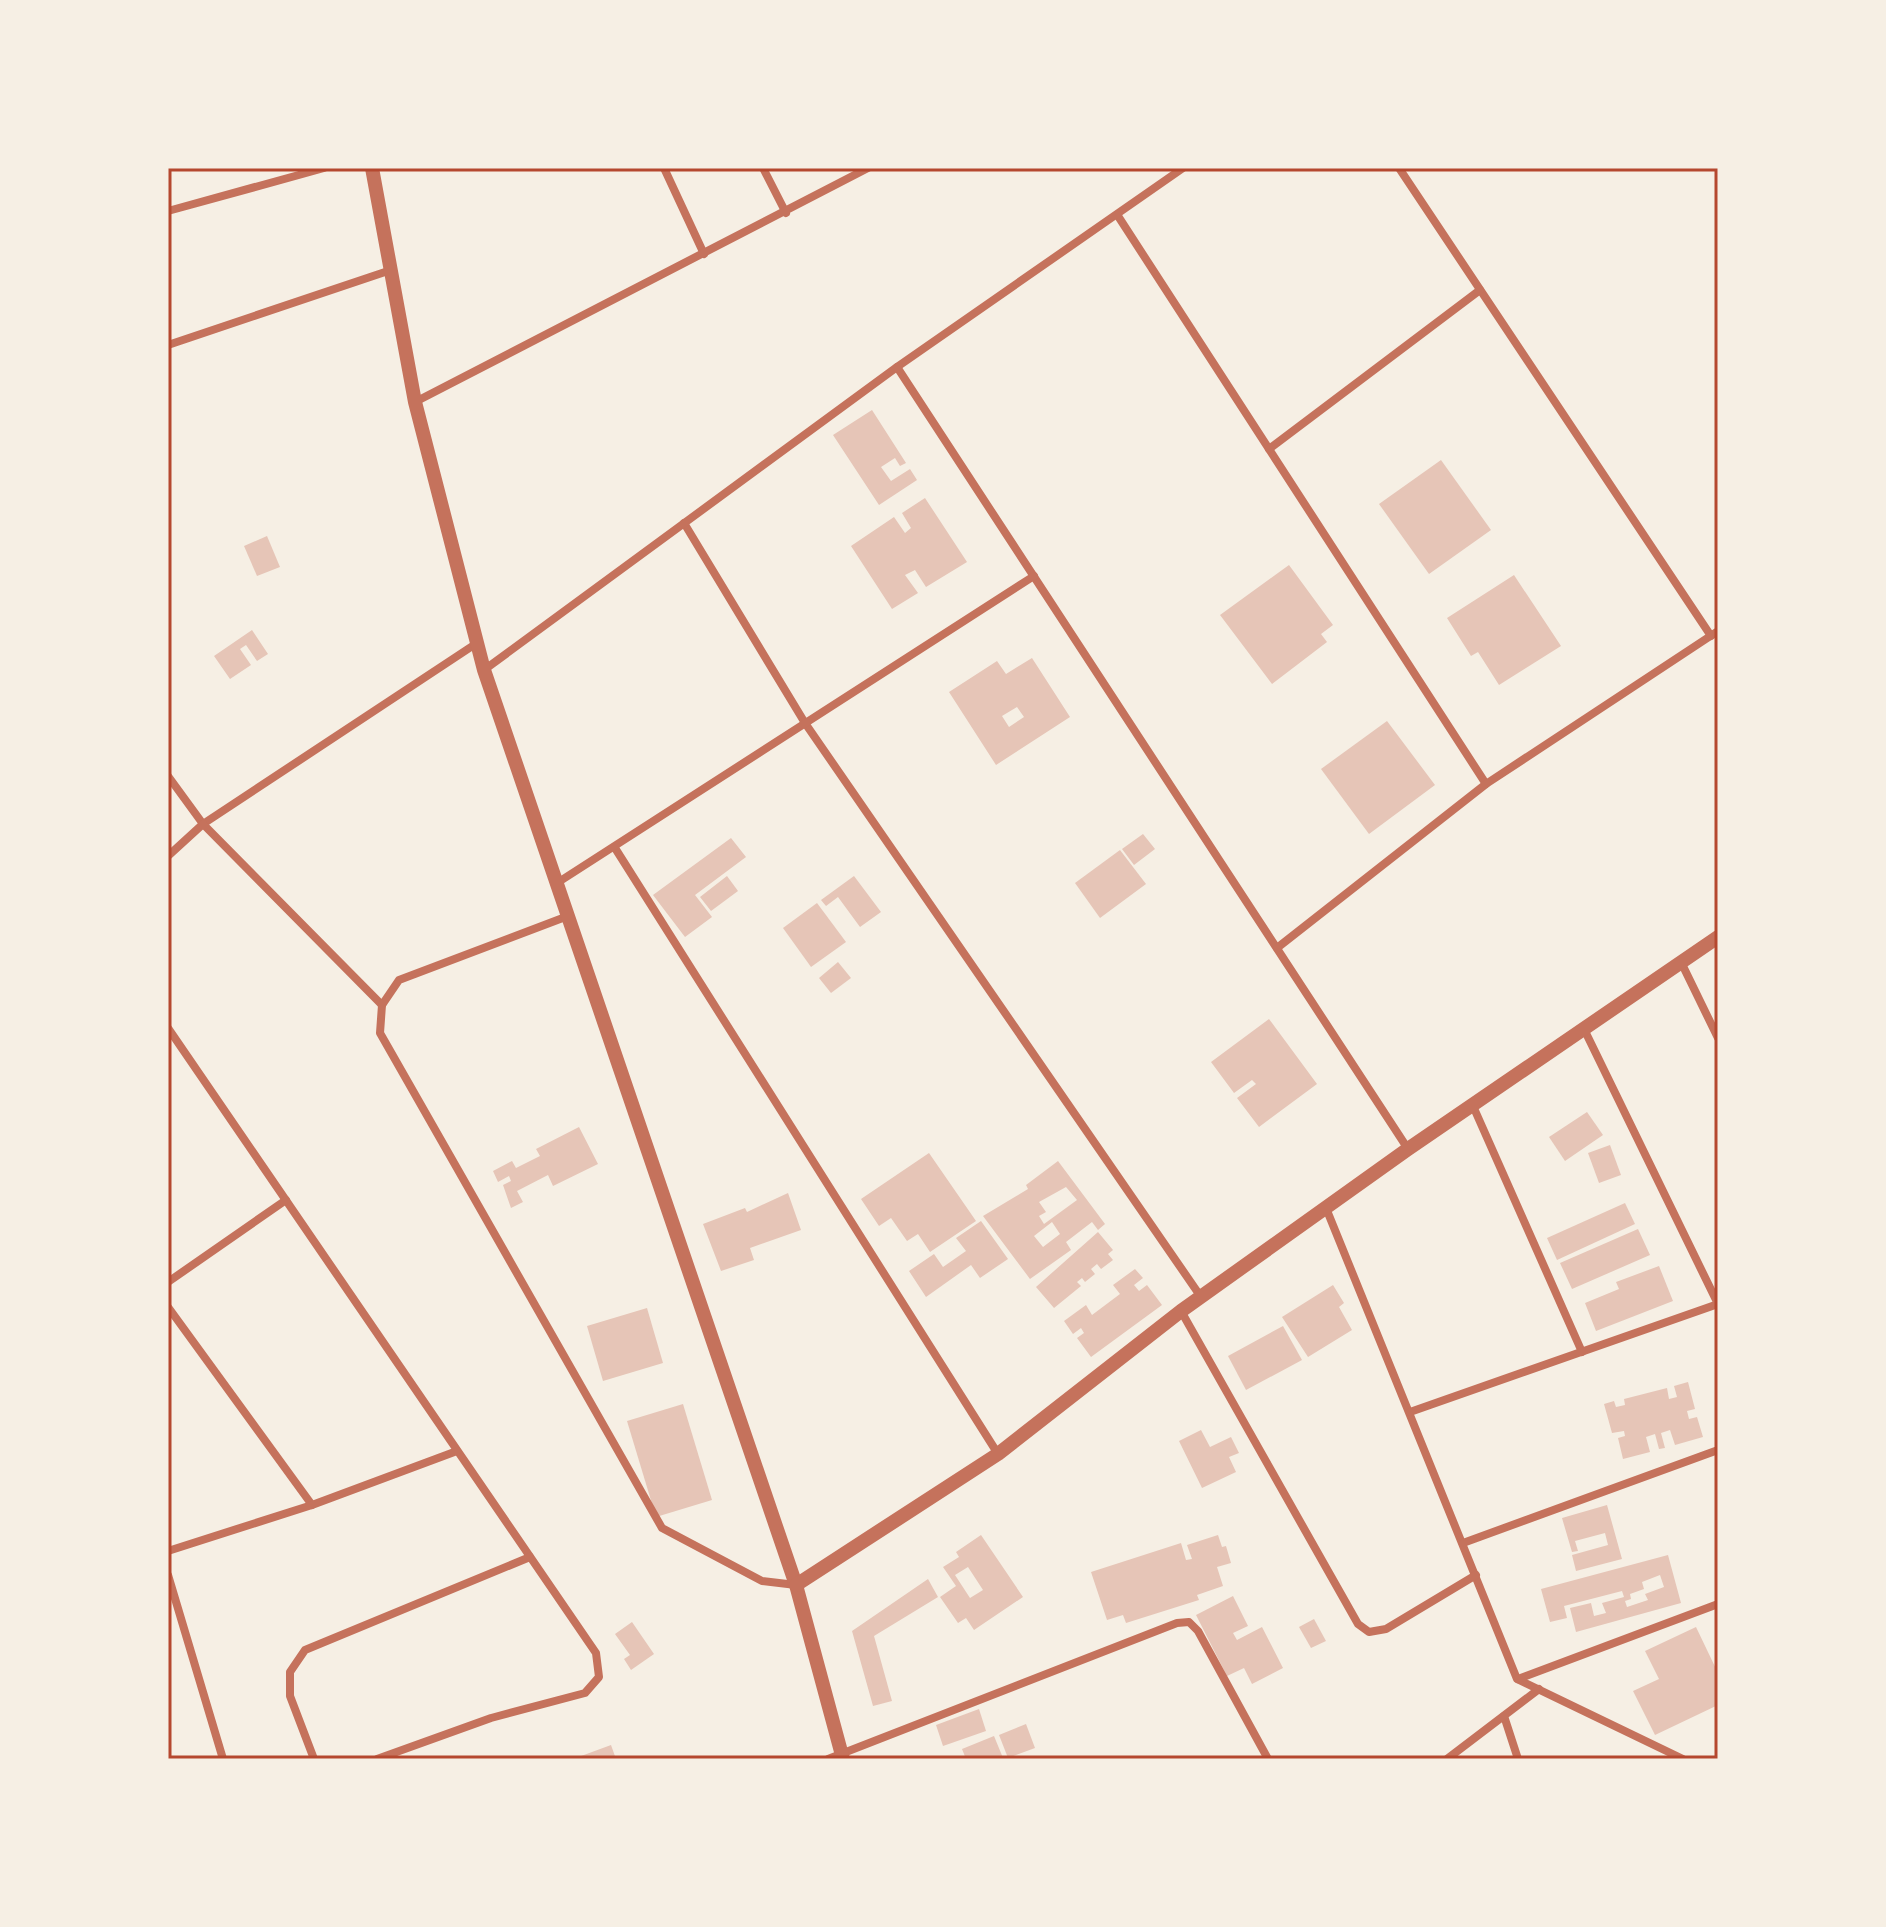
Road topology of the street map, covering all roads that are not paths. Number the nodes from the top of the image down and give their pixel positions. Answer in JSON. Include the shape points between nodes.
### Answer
{"nodes":[{"id":1,"x":324,"y":168,"type":"edge"},
{"id":2,"x":372,"y":168,"type":"edge"},
{"id":3,"x":664,"y":168,"type":"edge"},
{"id":4,"x":763,"y":168,"type":"edge"},
{"id":5,"x":868,"y":168,"type":"edge"},
{"id":6,"x":1183,"y":168,"type":"edge"},
{"id":7,"x":1399,"y":168,"type":"edge"},
{"id":8,"x":168,"y":211,"type":"edge"},
{"id":9,"x":786,"y":213,"type":"junction"},
{"id":10,"x":1118,"y":216,"type":"junction"},
{"id":11,"x":704,"y":254,"type":"junction"},
{"id":12,"x":391,"y":270,"type":"junction"},
{"id":13,"x":1480,"y":290,"type":"junction"},
{"id":14,"x":168,"y":345,"type":"edge"},
{"id":15,"x":897,"y":367,"type":"junction"},
{"id":16,"x":415,"y":402,"type":"junction"},
{"id":17,"x":1269,"y":449,"type":"junction"},
{"id":18,"x":684,"y":523,"type":"junction"},
{"id":19,"x":1034,"y":576,"type":"junction"},
{"id":20,"x":1714,"y":633,"type":"edge"},
{"id":21,"x":477,"y":643,"type":"junction"},
{"id":22,"x":484,"y":670,"type":"junction"},
{"id":23,"x":805,"y":723,"type":"junction"},
{"id":24,"x":168,"y":776,"type":"edge"},
{"id":25,"x":1486,"y":784,"type":"junction"},
{"id":26,"x":203,"y":824,"type":"junction"},
{"id":27,"x":615,"y":848,"type":"junction"},
{"id":28,"x":168,"y":856,"type":"edge"},
{"id":29,"x":557,"y":883,"type":"junction"},
{"id":30,"x":568,"y":916,"type":"junction"},
{"id":31,"x":1718,"y":937,"type":"edge"},
{"id":32,"x":1277,"y":948,"type":"junction"},
{"id":33,"x":1681,"y":962,"type":"junction"},
{"id":34,"x":382,"y":1005,"type":"junction"},
{"id":35,"x":168,"y":1028,"type":"edge"},
{"id":36,"x":1584,"y":1029,"type":"junction"},
{"id":37,"x":1718,"y":1038,"type":"edge"},
{"id":38,"x":1473,"y":1106,"type":"junction"},
{"id":39,"x":1408,"y":1149,"type":"junction"},
{"id":40,"x":286,"y":1200,"type":"junction"},
{"id":41,"x":1326,"y":1208,"type":"junction"},
{"id":42,"x":168,"y":1282,"type":"edge"},
{"id":43,"x":1201,"y":1297,"type":"junction"},
{"id":44,"x":1718,"y":1304,"type":"edge"},
{"id":45,"x":168,"y":1307,"type":"edge"},
{"id":46,"x":1181,"y":1311,"type":"junction"},
{"id":47,"x":1582,"y":1352,"type":"junction"},
{"id":48,"x":1410,"y":1412,"type":"junction"},
{"id":49,"x":1718,"y":1450,"type":"edge"},
{"id":50,"x":457,"y":1451,"type":"junction"},
{"id":51,"x":998,"y":1454,"type":"junction"},
{"id":52,"x":312,"y":1505,"type":"junction"},
{"id":53,"x":1463,"y":1543,"type":"junction"},
{"id":54,"x":168,"y":1551,"type":"edge"},
{"id":55,"x":530,"y":1557,"type":"junction"},
{"id":56,"x":168,"y":1575,"type":"edge"},
{"id":57,"x":1476,"y":1575,"type":"junction"},
{"id":58,"x":796,"y":1585,"type":"junction"},
{"id":59,"x":1718,"y":1604,"type":"edge"},
{"id":60,"x":1517,"y":1679,"type":"junction"},
{"id":61,"x":1539,"y":1689,"type":"junction"},
{"id":62,"x":1504,"y":1716,"type":"junction"},
{"id":63,"x":838,"y":1757,"type":"edge"},
{"id":64,"x":223,"y":1759,"type":"edge"},
{"id":65,"x":314,"y":1759,"type":"edge"},
{"id":66,"x":377,"y":1759,"type":"edge"},
{"id":67,"x":1268,"y":1759,"type":"edge"},
{"id":68,"x":1447,"y":1759,"type":"edge"},
{"id":69,"x":1518,"y":1759,"type":"edge"},
{"id":70,"x":1683,"y":1759,"type":"edge"}],
"edges":[{"from":1,"to":8,"type":"street"},
{"from":2,"to":12,"type":"street"},
{"from":3,"to":11,"type":"street"},
{"from":4,"to":9,"type":"street"},
{"from":5,"to":9,"type":"street"},
{"from":6,"to":10,"type":"street"},
{"from":7,"to":13,"type":"street"},
{"from":9,"to":11,"type":"street"},
{"from":10,"to":15,"type":"street"},
{"from":10,"to":17,"type":"street"},
{"from":11,"to":16,"type":"street"},
{"from":12,"to":14,"type":"street"},
{"from":12,"to":16,"type":"street"},
{"from":13,"to":17,"type":"street"},
{"from":13,"to":20,"type":"street"},
{"from":15,"to":18,"type":"street"},
{"from":15,"to":19,"type":"street"},
{"from":16,"to":21,"type":"street"},
{"from":17,"to":25,"type":"street"},
{"from":18,"to":22,"type":"street"},
{"from":18,"to":23,"type":"street"},
{"from":19,"to":23,"type":"street"},
{"from":19,"to":32,"type":"street"},
{"from":20,"to":25,"type":"street"},
{"from":21,"to":22,"type":"street"},
{"from":21,"to":26,"type":"street"},
{"from":22,"to":29,"type":"street"},
{"from":23,"to":27,"type":"street"},
{"from":23,"to":43,"type":"street"},
{"from":24,"to":26,"type":"street"},
{"from":25,"to":32,"type":"street"},
{"from":26,"to":28,"type":"street"},
{"from":26,"to":34,"type":"street"},
{"from":27,"to":29,"type":"street"},
{"from":27,"to":51,"type":"street"},
{"from":29,"to":30,"type":"street"},
{"from":30,"to":34,"type":"street","via":[[399,980]]},
{"from":30,"to":58,"type":"street"},
{"from":31,"to":33,"type":"street"},
{"from":32,"to":39,"type":"street"},
{"from":33,"to":36,"type":"street"},
{"from":33,"to":37,"type":"street"},
{"from":34,"to":58,"type":"street","via":[[380,1033],[662,1528],[762,1581]]},
{"from":35,"to":40,"type":"street"},
{"from":36,"to":38,"type":"street"},
{"from":36,"to":44,"type":"street"},
{"from":38,"to":39,"type":"street"},
{"from":38,"to":47,"type":"street"},
{"from":39,"to":41,"type":"street"},
{"from":40,"to":42,"type":"street"},
{"from":40,"to":50,"type":"street"},
{"from":41,"to":43,"type":"street"},
{"from":41,"to":48,"type":"street"},
{"from":43,"to":46,"type":"street"},
{"from":44,"to":47,"type":"street"},
{"from":45,"to":52,"type":"street"},
{"from":46,"to":51,"type":"street"},
{"from":46,"to":57,"type":"street","via":[[1358,1624],[1369,1632],[1386,1629]]},
{"from":47,"to":48,"type":"street"},
{"from":48,"to":53,"type":"street"},
{"from":49,"to":53,"type":"street"},
{"from":50,"to":52,"type":"street"},
{"from":50,"to":55,"type":"street"},
{"from":51,"to":58,"type":"street"},
{"from":52,"to":54,"type":"street"},
{"from":53,"to":57,"type":"street"},
{"from":55,"to":65,"type":"street","via":[[305,1650],[290,1672],[290,1696]]},
{"from":55,"to":66,"type":"street","via":[[596,1653],[599,1677],[585,1693],[491,1718]]},
{"from":56,"to":64,"type":"street"},
{"from":57,"to":60,"type":"street"},
{"from":58,"to":63,"type":"street"},
{"from":59,"to":60,"type":"street"},
{"from":60,"to":61,"type":"street"},
{"from":61,"to":62,"type":"street"},
{"from":61,"to":70,"type":"street"},
{"from":62,"to":68,"type":"street"},
{"from":62,"to":69,"type":"street"},
{"from":63,"to":67,"type":"street","via":[[1189,1622]]}]}
